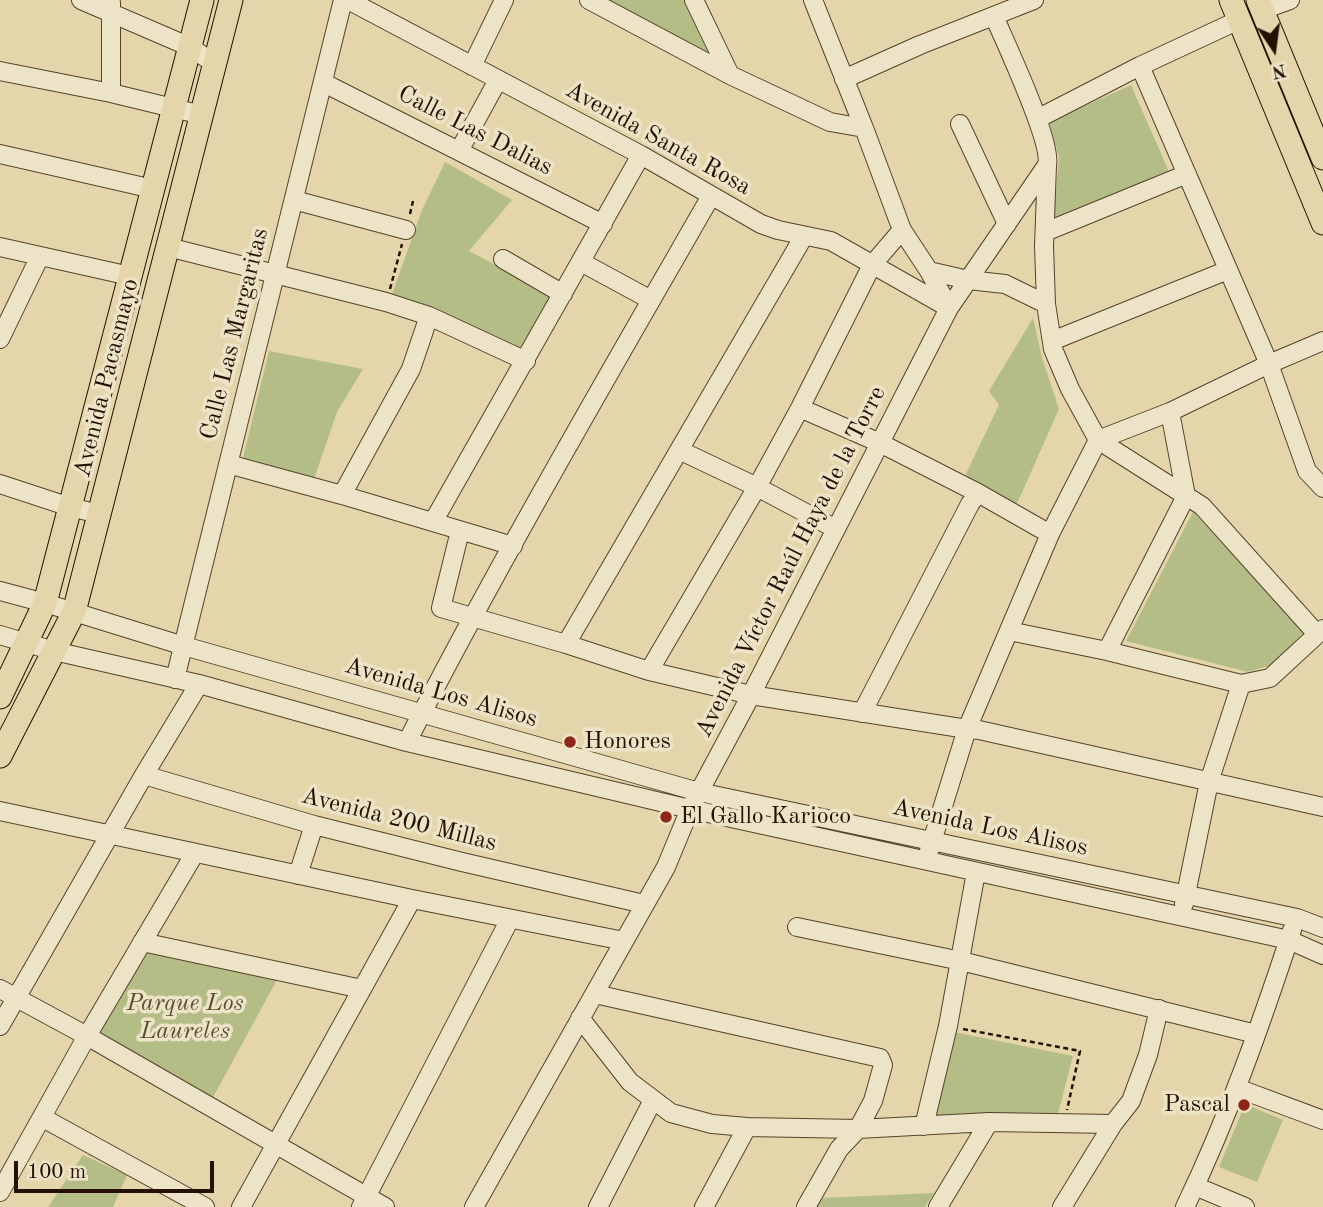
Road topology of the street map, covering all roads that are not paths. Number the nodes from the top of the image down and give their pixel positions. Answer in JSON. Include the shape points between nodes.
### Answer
{"nodes":[{"id":1,"x":81,"y":0,"type":"edge"},
{"id":2,"x":202,"y":0,"type":"edge"},
{"id":3,"x":231,"y":0,"type":"edge"},
{"id":4,"x":346,"y":0,"type":"edge"},
{"id":5,"x":504,"y":0,"type":"edge"},
{"id":6,"x":589,"y":0,"type":"edge"},
{"id":7,"x":694,"y":0,"type":"edge"},
{"id":8,"x":813,"y":0,"type":"edge"},
{"id":9,"x":1034,"y":0,"type":"edge"},
{"id":10,"x":1290,"y":0,"type":"edge"},
{"id":11,"x":1260,"y":5,"type":"edge"},
{"id":12,"x":111,"y":7,"type":"edge"},
{"id":13,"x":1235,"y":10,"type":"edge"},
{"id":14,"x":994,"y":16,"type":"junction"},
{"id":15,"x":190,"y":47,"type":"junction"},
{"id":16,"x":215,"y":64,"type":"junction"},
{"id":17,"x":1140,"y":65,"type":"junction"},
{"id":18,"x":472,"y":66,"type":"junction"},
{"id":19,"x":0,"y":71,"type":"edge"},
{"id":20,"x":730,"y":75,"type":"junction"},
{"id":21,"x":498,"y":79,"type":"junction"},
{"id":22,"x":844,"y":79,"type":"junction"},
{"id":23,"x":324,"y":83,"type":"junction"},
{"id":24,"x":111,"y":93,"type":"junction"},
{"id":25,"x":174,"y":109,"type":"junction"},
{"id":26,"x":202,"y":115,"type":"junction"},
{"id":27,"x":1037,"y":119,"type":"junction"},
{"id":28,"x":960,"y":124,"type":"dead end"},
{"id":29,"x":864,"y":128,"type":"junction"},
{"id":30,"x":459,"y":151,"type":"junction"},
{"id":31,"x":0,"y":154,"type":"edge"},
{"id":32,"x":641,"y":155,"type":"junction"},
{"id":33,"x":1323,"y":158,"type":"edge"},
{"id":34,"x":1047,"y":165,"type":"junction"},
{"id":35,"x":1187,"y":174,"type":"junction"},
{"id":36,"x":153,"y":189,"type":"junction"},
{"id":37,"x":711,"y":196,"type":"junction"},
{"id":38,"x":294,"y":200,"type":"junction"},
{"id":39,"x":1323,"y":223,"type":"edge"},
{"id":40,"x":603,"y":224,"type":"junction"},
{"id":41,"x":1007,"y":224,"type":"junction"},
{"id":42,"x":406,"y":230,"type":"road end"},
{"id":43,"x":902,"y":230,"type":"junction"},
{"id":44,"x":1045,"y":232,"type":"junction"},
{"id":45,"x":804,"y":236,"type":"junction"},
{"id":46,"x":0,"y":247,"type":"edge"},
{"id":47,"x":168,"y":247,"type":"junction"},
{"id":48,"x":40,"y":256,"type":"junction"},
{"id":49,"x":503,"y":259,"type":"dead end"},
{"id":50,"x":581,"y":262,"type":"junction"},
{"id":51,"x":872,"y":265,"type":"junction"},
{"id":52,"x":1228,"y":270,"type":"junction"},
{"id":53,"x":929,"y":271,"type":"junction"},
{"id":54,"x":275,"y":274,"type":"junction"},
{"id":55,"x":130,"y":276,"type":"junction"},
{"id":56,"x":968,"y":280,"type":"junction"},
{"id":57,"x":564,"y":294,"type":"junction"},
{"id":58,"x":651,"y":300,"type":"junction"},
{"id":59,"x":1046,"y":304,"type":"junction"},
{"id":60,"x":949,"y":308,"type":"junction"},
{"id":61,"x":429,"y":316,"type":"junction"},
{"id":62,"x":0,"y":338,"type":"edge"},
{"id":63,"x":1052,"y":341,"type":"junction"},
{"id":64,"x":1323,"y":341,"type":"edge"},
{"id":65,"x":526,"y":361,"type":"junction"},
{"id":66,"x":1269,"y":364,"type":"junction"},
{"id":67,"x":800,"y":408,"type":"junction"},
{"id":68,"x":1170,"y":412,"type":"junction"},
{"id":69,"x":1098,"y":440,"type":"junction"},
{"id":70,"x":880,"y":443,"type":"junction"},
{"id":71,"x":679,"y":450,"type":"junction"},
{"id":72,"x":228,"y":464,"type":"junction"},
{"id":73,"x":0,"y":484,"type":"edge"},
{"id":74,"x":757,"y":487,"type":"junction"},
{"id":75,"x":1323,"y":488,"type":"edge"},
{"id":76,"x":978,"y":493,"type":"junction"},
{"id":77,"x":342,"y":495,"type":"junction"},
{"id":78,"x":1186,"y":496,"type":"junction"},
{"id":79,"x":70,"y":506,"type":"junction"},
{"id":80,"x":99,"y":514,"type":"junction"},
{"id":81,"x":433,"y":522,"type":"junction"},
{"id":82,"x":836,"y":529,"type":"junction"},
{"id":83,"x":460,"y":531,"type":"junction"},
{"id":84,"x":1050,"y":534,"type":"junction"},
{"id":85,"x":513,"y":546,"type":"junction"},
{"id":86,"x":0,"y":591,"type":"edge"},
{"id":87,"x":45,"y":603,"type":"junction"},
{"id":88,"x":74,"y":612,"type":"junction"},
{"id":89,"x":472,"y":618,"type":"junction"},
{"id":90,"x":1009,"y":631,"type":"junction"},
{"id":91,"x":1320,"y":632,"type":"edge"},
{"id":92,"x":0,"y":635,"type":"edge"},
{"id":93,"x":26,"y":644,"type":"junction"},
{"id":94,"x":566,"y":645,"type":"junction"},
{"id":95,"x":184,"y":646,"type":"junction"},
{"id":96,"x":54,"y":651,"type":"junction"},
{"id":97,"x":1107,"y":651,"type":"junction"},
{"id":98,"x":649,"y":671,"type":"junction"},
{"id":99,"x":176,"y":679,"type":"junction"},
{"id":100,"x":199,"y":684,"type":"junction"},
{"id":101,"x":1241,"y":684,"type":"junction"},
{"id":102,"x":751,"y":695,"type":"junction"},
{"id":103,"x":0,"y":696,"type":"edge"},
{"id":104,"x":422,"y":713,"type":"junction"},
{"id":105,"x":862,"y":713,"type":"junction"},
{"id":106,"x":967,"y":729,"type":"junction"},
{"id":107,"x":407,"y":742,"type":"junction"},
{"id":108,"x":0,"y":756,"type":"edge"},
{"id":109,"x":144,"y":775,"type":"junction"},
{"id":110,"x":1209,"y":782,"type":"junction"},
{"id":111,"x":699,"y":792,"type":"junction"},
{"id":112,"x":1321,"y":803,"type":"edge"},
{"id":113,"x":690,"y":809,"type":"junction"},
{"id":114,"x":0,"y":811,"type":"edge"},
{"id":115,"x":314,"y":825,"type":"junction"},
{"id":116,"x":109,"y":835,"type":"junction"},
{"id":117,"x":933,"y":841,"type":"junction"},
{"id":118,"x":195,"y":853,"type":"junction"},
{"id":119,"x":926,"y":861,"type":"junction"},
{"id":120,"x":976,"y":872,"type":"junction"},
{"id":121,"x":298,"y":875,"type":"junction"},
{"id":122,"x":1187,"y":895,"type":"junction"},
{"id":123,"x":412,"y":899,"type":"junction"},
{"id":124,"x":644,"y":904,"type":"junction"},
{"id":125,"x":1181,"y":916,"type":"junction"},
{"id":126,"x":1297,"y":918,"type":"junction"},
{"id":127,"x":510,"y":919,"type":"junction"},
{"id":128,"x":797,"y":926,"type":"dead end"},
{"id":129,"x":1323,"y":928,"type":"edge"},
{"id":130,"x":1289,"y":940,"type":"junction"},
{"id":131,"x":624,"y":941,"type":"junction"},
{"id":132,"x":142,"y":942,"type":"junction"},
{"id":133,"x":1323,"y":955,"type":"edge"},
{"id":134,"x":961,"y":961,"type":"junction"},
{"id":135,"x":362,"y":989,"type":"junction"},
{"id":136,"x":8,"y":993,"type":"edge"},
{"id":137,"x":595,"y":993,"type":"junction"},
{"id":138,"x":1159,"y":1009,"type":"junction"},
{"id":139,"x":580,"y":1018,"type":"junction"},
{"id":140,"x":0,"y":1026,"type":"edge"},
{"id":141,"x":1256,"y":1034,"type":"junction"},
{"id":142,"x":87,"y":1036,"type":"junction"},
{"id":143,"x":1237,"y":1087,"type":"junction"},
{"id":144,"x":653,"y":1100,"type":"junction"},
{"id":145,"x":43,"y":1118,"type":"junction"},
{"id":146,"x":1323,"y":1120,"type":"edge"},
{"id":147,"x":989,"y":1122,"type":"junction"},
{"id":148,"x":1113,"y":1124,"type":"junction"},
{"id":149,"x":924,"y":1126,"type":"junction"},
{"id":150,"x":747,"y":1127,"type":"junction"},
{"id":151,"x":858,"y":1129,"type":"junction"},
{"id":152,"x":275,"y":1145,"type":"junction"},
{"id":153,"x":1195,"y":1186,"type":"junction"},
{"id":154,"x":0,"y":1192,"type":"edge"},
{"id":155,"x":364,"y":1202,"type":"edge"},
{"id":156,"x":205,"y":1207,"type":"edge"},
{"id":157,"x":241,"y":1207,"type":"edge"},
{"id":158,"x":385,"y":1207,"type":"edge"},
{"id":159,"x":474,"y":1207,"type":"edge"},
{"id":160,"x":598,"y":1207,"type":"edge"},
{"id":161,"x":704,"y":1207,"type":"edge"},
{"id":162,"x":806,"y":1207,"type":"edge"},
{"id":163,"x":938,"y":1207,"type":"edge"},
{"id":164,"x":1062,"y":1207,"type":"edge"},
{"id":165,"x":1185,"y":1207,"type":"edge"},
{"id":166,"x":1245,"y":1207,"type":"edge"}],
"edges":[{"from":1,"to":12,"type":"street"},
{"from":2,"to":15,"type":"main road","name":"Avenida Pacasmayo"},
{"from":3,"to":16,"type":"main road","name":"Avenida Pacasmayo"},
{"from":4,"to":18,"type":"street","name":"Avenida Santa Rosa"},
{"from":4,"to":23,"type":"street","name":"Calle Las Margaritas"},
{"from":5,"to":18,"type":"street"},
{"from":6,"to":20,"type":"street"},
{"from":7,"to":20,"type":"street"},
{"from":8,"to":22,"type":"street"},
{"from":9,"to":14,"type":"street"},
{"from":10,"to":11,"type":"street"},
{"from":11,"to":33,"type":"main road"},
{"from":12,"to":15,"type":"street"},
{"from":12,"to":24,"type":"street"},
{"from":13,"to":17,"type":"street"},
{"from":13,"to":39,"type":"main road"},
{"from":14,"to":22,"type":"street"},
{"from":14,"to":27,"type":"street"},
{"from":15,"to":16,"type":"street"},
{"from":15,"to":25,"type":"main road","name":"Avenida Pacasmayo"},
{"from":16,"to":26,"type":"main road","name":"Avenida Pacasmayo"},
{"from":17,"to":27,"type":"street"},
{"from":17,"to":35,"type":"street"},
{"from":18,"to":21,"type":"street","name":"Avenida Santa Rosa"},
{"from":19,"to":24,"type":"street"},
{"from":20,"to":29,"type":"street","via":[[830,122]]},
{"from":21,"to":30,"type":"street"},
{"from":21,"to":32,"type":"street","name":"Avenida Santa Rosa"},
{"from":22,"to":29,"type":"street"},
{"from":23,"to":30,"type":"street","name":"Calle Las Dalias"},
{"from":23,"to":38,"type":"street","name":"Calle Las Margaritas"},
{"from":24,"to":25,"type":"street"},
{"from":25,"to":26,"type":"street"},
{"from":25,"to":36,"type":"main road","name":"Avenida Pacasmayo"},
{"from":26,"to":47,"type":"main road","name":"Avenida Pacasmayo"},
{"from":27,"to":34,"type":"street"},
{"from":28,"to":41,"type":"street"},
{"from":29,"to":43,"type":"street"},
{"from":30,"to":40,"type":"street","name":"Calle Las Dalias"},
{"from":31,"to":36,"type":"street"},
{"from":32,"to":37,"type":"street","name":"Avenida Santa Rosa"},
{"from":32,"to":40,"type":"street"},
{"from":34,"to":41,"type":"street","name":"Avenida Víctor Raúl Haya de la Torre"},
{"from":34,"to":44,"type":"street"},
{"from":35,"to":44,"type":"street"},
{"from":35,"to":52,"type":"street"},
{"from":36,"to":55,"type":"main road","name":"Avenida Pacasmayo"},
{"from":37,"to":45,"type":"street","name":"Avenida Santa Rosa","via":[[761,224]]},
{"from":37,"to":58,"type":"street"},
{"from":38,"to":42,"type":"street"},
{"from":38,"to":54,"type":"street","name":"Calle Las Margaritas"},
{"from":40,"to":50,"type":"street"},
{"from":41,"to":56,"type":"street","name":"Avenida Víctor Raúl Haya de la Torre"},
{"from":43,"to":51,"type":"street"},
{"from":43,"to":53,"type":"street"},
{"from":44,"to":59,"type":"street"},
{"from":45,"to":51,"type":"street","name":"Avenida Santa Rosa","via":[[831,240]]},
{"from":45,"to":71,"type":"street"},
{"from":46,"to":48,"type":"street"},
{"from":47,"to":54,"type":"street"},
{"from":47,"to":80,"type":"main road","name":"Avenida Pacasmayo"},
{"from":48,"to":55,"type":"street"},
{"from":48,"to":62,"type":"street"},
{"from":49,"to":57,"type":"street"},
{"from":50,"to":57,"type":"street"},
{"from":50,"to":58,"type":"street"},
{"from":51,"to":60,"type":"street","name":"Avenida Santa Rosa"},
{"from":51,"to":67,"type":"street"},
{"from":52,"to":63,"type":"street"},
{"from":52,"to":66,"type":"street"},
{"from":53,"to":56,"type":"street"},
{"from":53,"to":60,"type":"street"},
{"from":54,"to":61,"type":"street"},
{"from":54,"to":72,"type":"street","name":"Calle Las Margaritas"},
{"from":55,"to":79,"type":"main road","name":"Avenida Pacasmayo"},
{"from":56,"to":59,"type":"street","via":[[1005,284]]},
{"from":56,"to":60,"type":"street","name":"Avenida Víctor Raúl Haya de la Torre"},
{"from":57,"to":65,"type":"street"},
{"from":58,"to":85,"type":"street"},
{"from":59,"to":63,"type":"street"},
{"from":60,"to":70,"type":"street","name":"Avenida Víctor Raúl Haya de la Torre"},
{"from":61,"to":65,"type":"street"},
{"from":61,"to":77,"type":"street","via":[[411,369]]},
{"from":63,"to":69,"type":"street","via":[[1070,389]]},
{"from":64,"to":66,"type":"street"},
{"from":65,"to":81,"type":"street"},
{"from":66,"to":68,"type":"street"},
{"from":66,"to":75,"type":"street","via":[[1307,471]]},
{"from":67,"to":70,"type":"street"},
{"from":67,"to":74,"type":"street"},
{"from":68,"to":69,"type":"street"},
{"from":68,"to":78,"type":"street"},
{"from":69,"to":78,"type":"street"},
{"from":69,"to":84,"type":"street"},
{"from":70,"to":76,"type":"street"},
{"from":70,"to":82,"type":"street","name":"Avenida Víctor Raúl Haya de la Torre"},
{"from":71,"to":74,"type":"street"},
{"from":71,"to":94,"type":"street"},
{"from":72,"to":77,"type":"street"},
{"from":72,"to":95,"type":"street","name":"Calle Las Margaritas"},
{"from":73,"to":79,"type":"street"},
{"from":74,"to":82,"type":"street"},
{"from":74,"to":98,"type":"street"},
{"from":76,"to":84,"type":"street"},
{"from":76,"to":105,"type":"street"},
{"from":77,"to":81,"type":"street"},
{"from":78,"to":91,"type":"street","via":[[1202,506]]},
{"from":78,"to":97,"type":"street"},
{"from":79,"to":80,"type":"street"},
{"from":79,"to":87,"type":"main road","name":"Avenida Pacasmayo"},
{"from":80,"to":88,"type":"main road","name":"Avenida Pacasmayo"},
{"from":81,"to":83,"type":"street"},
{"from":82,"to":102,"type":"street","name":"Avenida Víctor Raúl Haya de la Torre"},
{"from":83,"to":85,"type":"street"},
{"from":83,"to":89,"type":"street","via":[[441,608]]},
{"from":84,"to":90,"type":"street"},
{"from":85,"to":89,"type":"street"},
{"from":86,"to":87,"type":"street","name":"Avenida Los Alisos"},
{"from":87,"to":88,"type":"street","name":"Avenida Los Alisos"},
{"from":87,"to":93,"type":"main road","name":"Avenida Pacasmayo"},
{"from":88,"to":95,"type":"street","name":"Avenida Los Alisos"},
{"from":88,"to":96,"type":"main road","name":"Avenida Pacasmayo"},
{"from":89,"to":94,"type":"street"},
{"from":89,"to":104,"type":"street"},
{"from":90,"to":97,"type":"street"},
{"from":90,"to":106,"type":"street"},
{"from":91,"to":101,"type":"street","via":[[1270,678]]},
{"from":92,"to":93,"type":"street","name":"Avenida Los Alisos"},
{"from":93,"to":96,"type":"street","name":"Avenida Los Alisos"},
{"from":93,"to":103,"type":"main road","name":"Avenida Pacasmayo"},
{"from":94,"to":98,"type":"street"},
{"from":95,"to":99,"type":"street","name":"Calle Las Margaritas"},
{"from":95,"to":104,"type":"street","name":"Avenida Los Alisos"},
{"from":96,"to":99,"type":"street","name":"Avenida Los Alisos"},
{"from":96,"to":108,"type":"main road","name":"Avenida Pacasmayo"},
{"from":97,"to":101,"type":"street"},
{"from":98,"to":102,"type":"street"},
{"from":99,"to":100,"type":"street","name":"Avenida Los Alisos"},
{"from":100,"to":107,"type":"street","name":"Avenida Los Alisos"},
{"from":100,"to":109,"type":"street"},
{"from":101,"to":110,"type":"street"},
{"from":102,"to":105,"type":"street"},
{"from":102,"to":111,"type":"street","name":"Avenida Víctor Raúl Haya de la Torre"},
{"from":104,"to":107,"type":"street"},
{"from":104,"to":111,"type":"street","name":"Avenida Los Alisos"},
{"from":105,"to":106,"type":"street"},
{"from":106,"to":110,"type":"street"},
{"from":106,"to":117,"type":"street"},
{"from":107,"to":113,"type":"street","name":"Avenida Los Alisos"},
{"from":109,"to":115,"type":"street","name":"Avenida 200 Millas"},
{"from":109,"to":116,"type":"street"},
{"from":110,"to":112,"type":"street"},
{"from":110,"to":122,"type":"street"},
{"from":111,"to":113,"type":"street","name":"Avenida Víctor Raúl Haya de la Torre"},
{"from":111,"to":117,"type":"street","name":"Avenida Los Alisos"},
{"from":113,"to":119,"type":"street","name":"Avenida Los Alisos"},
{"from":113,"to":124,"type":"street","name":"Avenida Víctor Raúl Haya de la Torre","via":[[666,867]]},
{"from":114,"to":116,"type":"street"},
{"from":115,"to":121,"type":"street"},
{"from":115,"to":124,"type":"street","name":"Avenida 200 Millas"},
{"from":116,"to":118,"type":"street"},
{"from":116,"to":136,"type":"street"},
{"from":117,"to":119,"type":"street"},
{"from":117,"to":122,"type":"street","name":"Avenida Los Alisos"},
{"from":118,"to":121,"type":"street"},
{"from":118,"to":132,"type":"street"},
{"from":119,"to":120,"type":"street","name":"Avenida Los Alisos"},
{"from":120,"to":125,"type":"street","name":"Avenida Los Alisos"},
{"from":120,"to":134,"type":"street"},
{"from":121,"to":123,"type":"street"},
{"from":122,"to":125,"type":"street"},
{"from":122,"to":126,"type":"street","name":"Avenida Los Alisos"},
{"from":123,"to":127,"type":"street"},
{"from":123,"to":135,"type":"street"},
{"from":124,"to":131,"type":"street","name":"Avenida Víctor Raúl Haya de la Torre"},
{"from":125,"to":130,"type":"street","name":"Avenida Los Alisos"},
{"from":126,"to":129,"type":"street","name":"Avenida Los Alisos"},
{"from":126,"to":130,"type":"street"},
{"from":127,"to":131,"type":"street"},
{"from":127,"to":155,"type":"street"},
{"from":128,"to":134,"type":"street"},
{"from":130,"to":133,"type":"street","name":"Avenida Los Alisos"},
{"from":130,"to":141,"type":"street"},
{"from":131,"to":137,"type":"street","name":"Avenida Víctor Raúl Haya de la Torre"},
{"from":132,"to":135,"type":"street"},
{"from":132,"to":142,"type":"street"},
{"from":134,"to":138,"type":"street"},
{"from":134,"to":149,"type":"street"},
{"from":135,"to":152,"type":"street"},
{"from":136,"to":140,"type":"street"},
{"from":136,"to":142,"type":"street"},
{"from":137,"to":139,"type":"street","name":"Avenida Víctor Raúl Haya de la Torre"},
{"from":137,"to":151,"type":"street","via":[[880,1058],[883,1065],[873,1101]]},
{"from":138,"to":141,"type":"street"},
{"from":138,"to":148,"type":"street","via":[[1131,1101]]},
{"from":139,"to":144,"type":"street","via":[[630,1082]]},
{"from":139,"to":159,"type":"street","name":"Avenida Víctor Raúl Haya de la Torre"},
{"from":141,"to":143,"type":"street"},
{"from":142,"to":145,"type":"street"},
{"from":142,"to":152,"type":"street"},
{"from":143,"to":146,"type":"street"},
{"from":143,"to":153,"type":"street"},
{"from":144,"to":150,"type":"street","via":[[670,1113]]},
{"from":144,"to":160,"type":"street"},
{"from":145,"to":154,"type":"street"},
{"from":145,"to":156,"type":"street"},
{"from":147,"to":148,"type":"street"},
{"from":147,"to":149,"type":"street"},
{"from":147,"to":163,"type":"street"},
{"from":148,"to":164,"type":"street"},
{"from":149,"to":151,"type":"street"},
{"from":150,"to":151,"type":"street"},
{"from":150,"to":161,"type":"street"},
{"from":151,"to":162,"type":"street","via":[[839,1149]]},
{"from":152,"to":155,"type":"street"},
{"from":152,"to":157,"type":"street"},
{"from":153,"to":165,"type":"street"},
{"from":153,"to":166,"type":"street"},
{"from":155,"to":158,"type":"street","via":[[376,1201]]}]}
